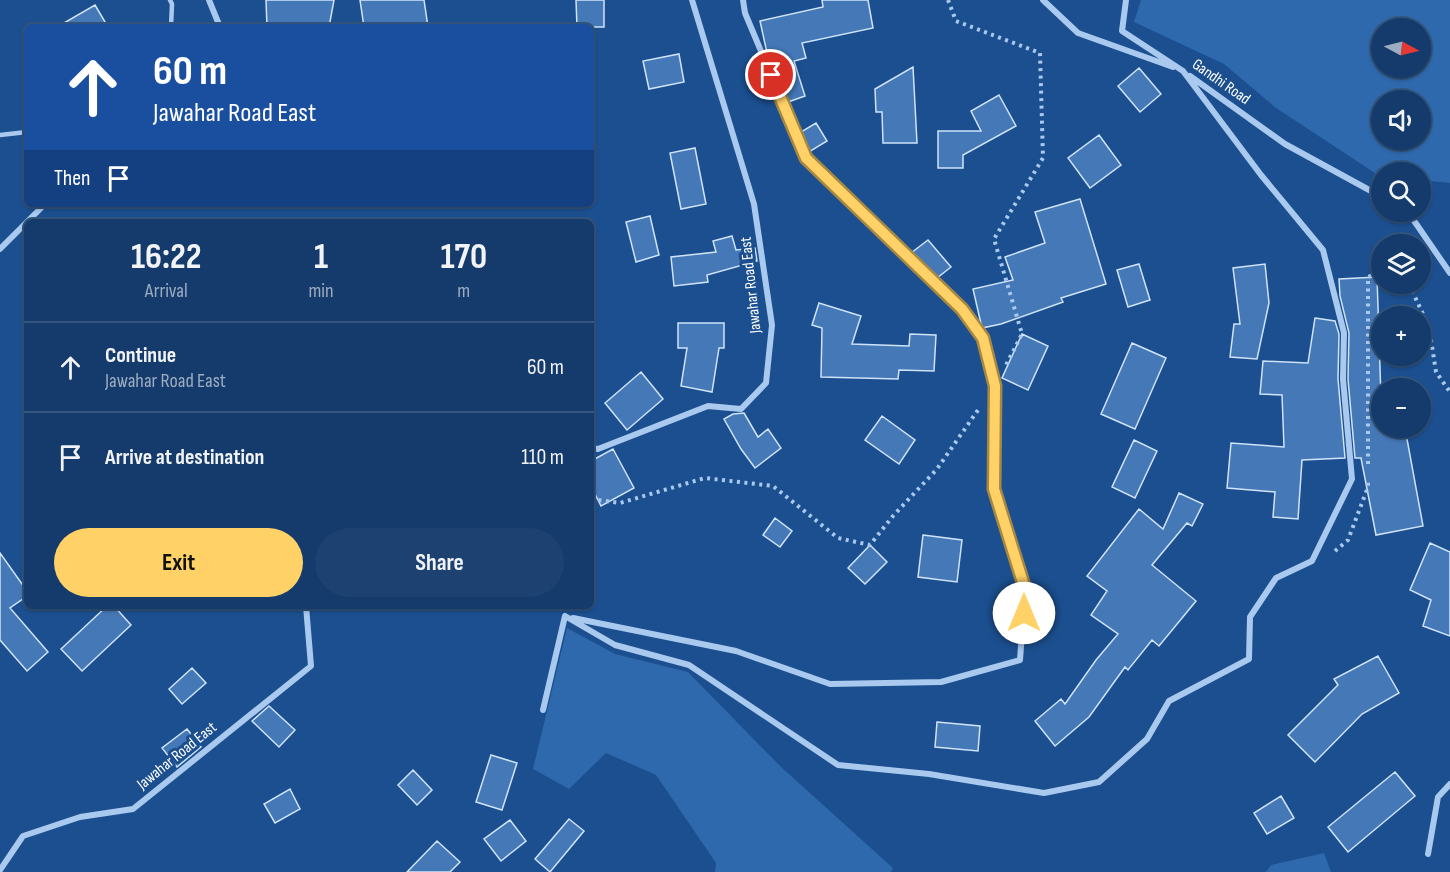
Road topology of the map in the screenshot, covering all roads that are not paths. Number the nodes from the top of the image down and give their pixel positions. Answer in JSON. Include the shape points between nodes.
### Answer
{"nodes":[{"id":1,"x":170,"y":0,"type":"edge"},
{"id":2,"x":209,"y":0,"type":"edge"},
{"id":3,"x":692,"y":0,"type":"edge"},
{"id":4,"x":743,"y":0,"type":"edge"},
{"id":5,"x":1043,"y":0,"type":"edge"},
{"id":6,"x":1126,"y":0,"type":"edge"},
{"id":7,"x":171,"y":24,"type":"edge"},
{"id":8,"x":219,"y":24,"type":"edge"},
{"id":9,"x":1183,"y":71,"type":"junction"},
{"id":10,"x":24,"y":132,"type":"edge"},
{"id":11,"x":0,"y":135,"type":"edge"},
{"id":12,"x":1371,"y":191,"type":"edge"},
{"id":13,"x":42,"y":207,"type":"edge"},
{"id":14,"x":30,"y":219,"type":"edge"},
{"id":15,"x":1415,"y":222,"type":"edge"},
{"id":16,"x":24,"y":225,"type":"edge"},
{"id":17,"x":0,"y":249,"type":"edge"},
{"id":18,"x":1450,"y":273,"type":"edge"},
{"id":19,"x":594,"y":448,"type":"edge"},
{"id":20,"x":306,"y":609,"type":"edge"},
{"id":21,"x":564,"y":616,"type":"junction"},
{"id":22,"x":543,"y":710,"type":"dead end"},
{"id":23,"x":1450,"y":784,"type":"edge"},
{"id":24,"x":1428,"y":854,"type":"dead end"},
{"id":25,"x":0,"y":870,"type":"edge"}],
"edges":[{"from":1,"to":7,"type":"lane"},
{"from":2,"to":8,"type":"street"},
{"from":3,"to":19,"type":"street","name":"Jawahar Road East","via":[[754,204],[772,325],[766,383],[741,409],[708,406]]},
{"from":4,"to":21,"type":"street","via":[[806,158],[962,309],[983,338],[995,386],[994,489],[1025,589],[1020,660],[941,682],[830,684],[735,651]]},
{"from":5,"to":9,"type":"street","name":"Gandhi Road","via":[[1078,33]]},
{"from":6,"to":9,"type":"street","via":[[1122,31]]},
{"from":9,"to":12,"type":"street","name":"Gandhi Road","via":[[1285,144]]},
{"from":9,"to":21,"type":"street","via":[[1323,250],[1344,333],[1343,379],[1352,479],[1312,561],[1276,578],[1250,617],[1249,659],[1169,701],[1147,739],[1099,782],[1044,793],[929,774],[838,765],[689,665],[615,645]]},
{"from":10,"to":11,"type":"lane"},
{"from":13,"to":14,"type":"street"},
{"from":15,"to":18,"type":"street"},
{"from":16,"to":17,"type":"street"},
{"from":20,"to":25,"type":"street","name":"Jawahar Road East","via":[[311,666],[133,809],[80,817],[23,836]]},
{"from":21,"to":22,"type":"street"},
{"from":23,"to":24,"type":"street","via":[[1438,797]]}]}
